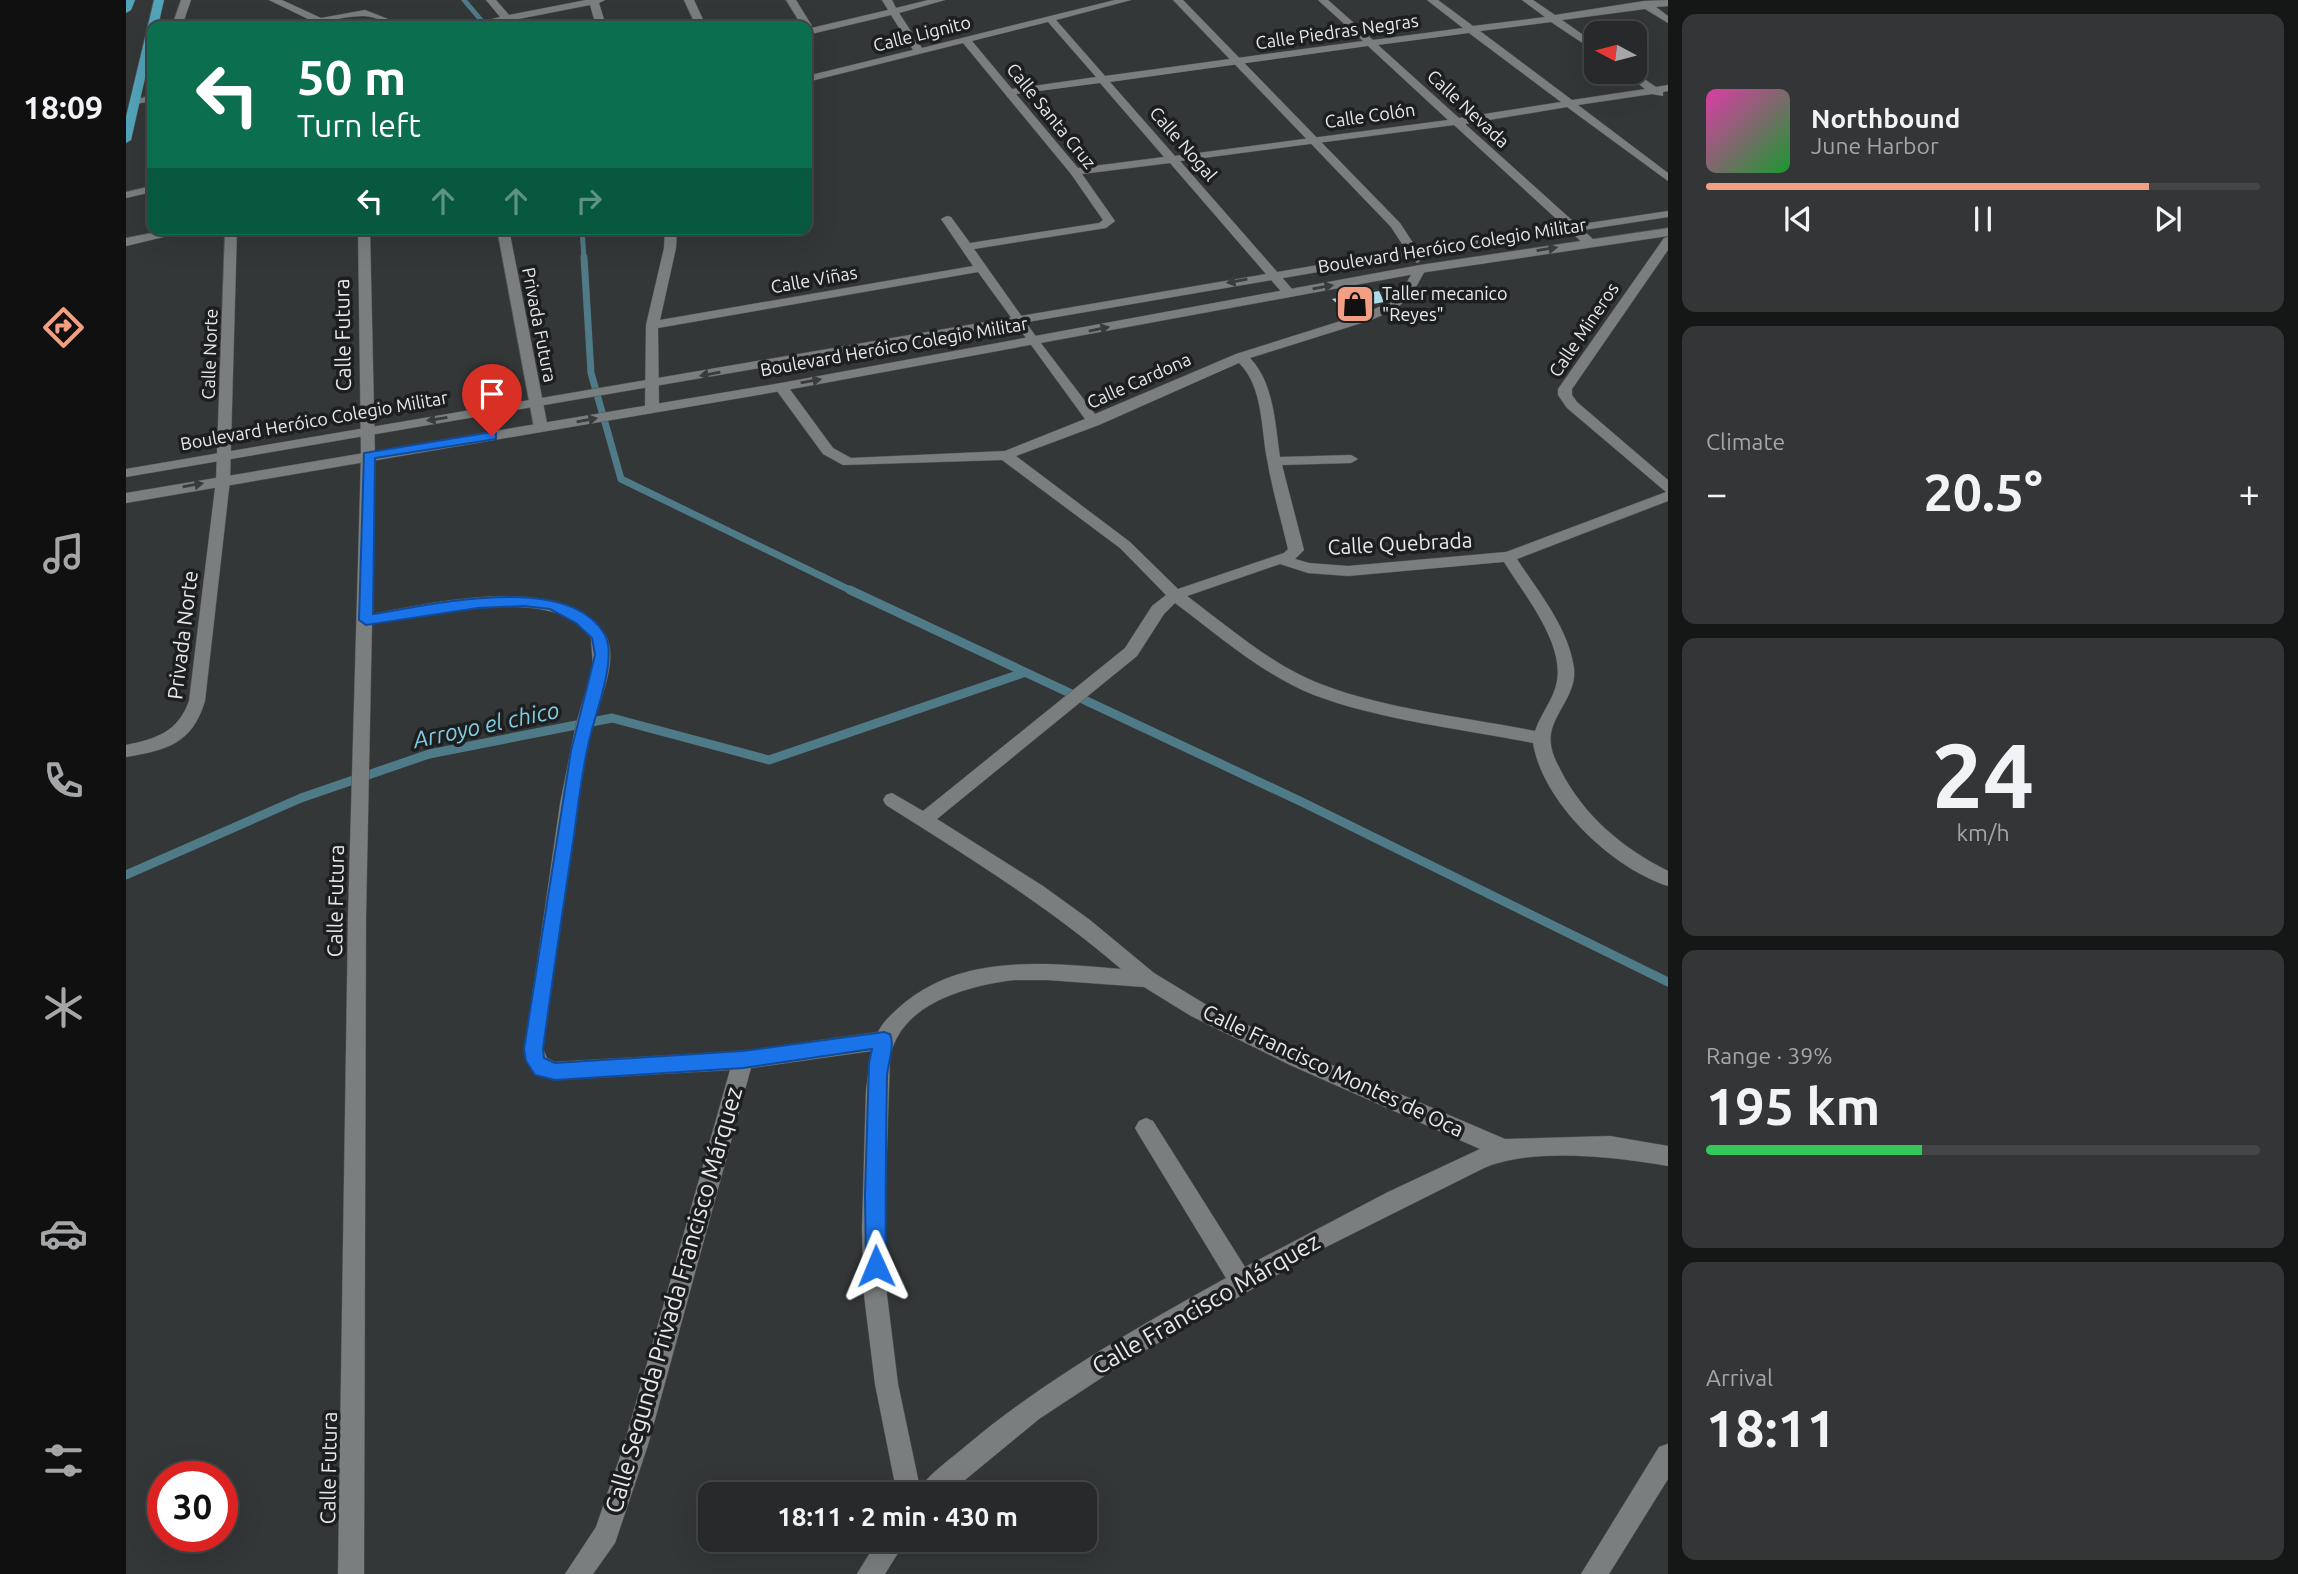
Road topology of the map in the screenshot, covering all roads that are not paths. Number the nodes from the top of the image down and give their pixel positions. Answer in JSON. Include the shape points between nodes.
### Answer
{"nodes":[{"id":1,"x":130,"y":0,"type":"edge"},
{"id":2,"x":159,"y":0,"type":"edge"},
{"id":3,"x":186,"y":0,"type":"edge"},
{"id":4,"x":274,"y":0,"type":"edge"},
{"id":5,"x":491,"y":0,"type":"edge"},
{"id":6,"x":595,"y":0,"type":"edge"},
{"id":7,"x":689,"y":0,"type":"edge"},
{"id":8,"x":791,"y":0,"type":"edge"},
{"id":9,"x":887,"y":0,"type":"edge"},
{"id":10,"x":940,"y":0,"type":"edge"},
{"id":11,"x":1126,"y":0,"type":"edge"},
{"id":12,"x":1178,"y":0,"type":"edge"},
{"id":13,"x":1323,"y":0,"type":"edge"},
{"id":14,"x":1432,"y":0,"type":"edge"},
{"id":15,"x":1527,"y":0,"type":"edge"},
{"id":16,"x":1638,"y":0,"type":"edge"},
{"id":17,"x":1668,"y":4,"type":"edge"},
{"id":18,"x":1648,"y":6,"type":"junction"},
{"id":19,"x":126,"y":10,"type":"edge"},
{"id":20,"x":893,"y":12,"type":"junction"},
{"id":21,"x":506,"y":18,"type":"junction"},
{"id":22,"x":1050,"y":19,"type":"junction"},
{"id":23,"x":1553,"y":19,"type":"junction"},
{"id":24,"x":1668,"y":19,"type":"edge"},
{"id":25,"x":154,"y":21,"type":"edge"},
{"id":26,"x":179,"y":21,"type":"edge"},
{"id":27,"x":319,"y":21,"type":"joint"},
{"id":28,"x":388,"y":21,"type":"edge"},
{"id":29,"x":492,"y":21,"type":"edge"},
{"id":30,"x":600,"y":21,"type":"edge"},
{"id":31,"x":699,"y":21,"type":"edge"},
{"id":32,"x":803,"y":21,"type":"edge"},
{"id":33,"x":812,"y":28,"type":"edge"},
{"id":34,"x":1472,"y":30,"type":"junction"},
{"id":35,"x":965,"y":39,"type":"junction"},
{"id":36,"x":1584,"y":41,"type":"edge"},
{"id":37,"x":1372,"y":43,"type":"junction"},
{"id":38,"x":147,"y":50,"type":"edge"},
{"id":39,"x":919,"y":51,"type":"junction"},
{"id":40,"x":1239,"y":61,"type":"junction"},
{"id":41,"x":812,"y":78,"type":"edge"},
{"id":42,"x":1103,"y":79,"type":"junction"},
{"id":43,"x":1645,"y":84,"type":"edge"},
{"id":44,"x":1668,"y":89,"type":"edge"},
{"id":45,"x":1654,"y":90,"type":"junction"},
{"id":46,"x":1010,"y":92,"type":"junction"},
{"id":47,"x":147,"y":99,"type":"edge"},
{"id":48,"x":1668,"y":100,"type":"edge"},
{"id":49,"x":136,"y":101,"type":"junction"},
{"id":50,"x":1567,"y":104,"type":"junction"},
{"id":51,"x":1455,"y":122,"type":"junction"},
{"id":52,"x":126,"y":140,"type":"edge"},
{"id":53,"x":1315,"y":141,"type":"junction"},
{"id":54,"x":1174,"y":158,"type":"junction"},
{"id":55,"x":1075,"y":172,"type":"junction"},
{"id":56,"x":1668,"y":178,"type":"edge"},
{"id":57,"x":147,"y":190,"type":"edge"},
{"id":58,"x":126,"y":195,"type":"edge"},
{"id":59,"x":1668,"y":214,"type":"edge"},
{"id":60,"x":947,"y":219,"type":"dead end"},
{"id":61,"x":1573,"y":227,"type":"junction"},
{"id":62,"x":1668,"y":232,"type":"edge"},
{"id":63,"x":161,"y":235,"type":"edge"},
{"id":64,"x":231,"y":235,"type":"edge"},
{"id":65,"x":364,"y":235,"type":"edge"},
{"id":66,"x":504,"y":235,"type":"edge"},
{"id":67,"x":671,"y":235,"type":"edge"},
{"id":68,"x":1668,"y":240,"type":"edge"},
{"id":69,"x":126,"y":242,"type":"edge"},
{"id":70,"x":1590,"y":243,"type":"junction"},
{"id":71,"x":966,"y":247,"type":"junction"},
{"id":72,"x":1415,"y":252,"type":"junction"},
{"id":73,"x":981,"y":268,"type":"junction"},
{"id":74,"x":1420,"y":269,"type":"junction"},
{"id":75,"x":1272,"y":274,"type":"junction"},
{"id":76,"x":1289,"y":293,"type":"junction"},
{"id":77,"x":1019,"y":321,"type":"junction"},
{"id":78,"x":652,"y":325,"type":"junction"},
{"id":79,"x":1032,"y":341,"type":"junction"},
{"id":80,"x":1241,"y":357,"type":"junction"},
{"id":81,"x":651,"y":385,"type":"junction"},
{"id":82,"x":781,"y":387,"type":"junction"},
{"id":83,"x":536,"y":403,"type":"junction"},
{"id":84,"x":652,"y":409,"type":"junction"},
{"id":85,"x":1094,"y":422,"type":"junction"},
{"id":86,"x":541,"y":428,"type":"junction"},
{"id":87,"x":367,"y":430,"type":"junction"},
{"id":88,"x":224,"y":455,"type":"junction"},
{"id":89,"x":368,"y":456,"type":"junction"},
{"id":90,"x":1005,"y":456,"type":"junction"},
{"id":91,"x":1351,"y":459,"type":"dead end"},
{"id":92,"x":1274,"y":461,"type":"junction"},
{"id":93,"x":126,"y":473,"type":"edge"},
{"id":94,"x":223,"y":480,"type":"junction"},
{"id":95,"x":1668,"y":488,"type":"edge"},
{"id":96,"x":1668,"y":496,"type":"edge"},
{"id":97,"x":126,"y":498,"type":"edge"},
{"id":98,"x":1508,"y":556,"type":"junction"},
{"id":99,"x":1279,"y":559,"type":"junction"},
{"id":100,"x":1175,"y":595,"type":"junction"},
{"id":101,"x":366,"y":620,"type":"junction"},
{"id":102,"x":1541,"y":738,"type":"junction"},
{"id":103,"x":126,"y":751,"type":"edge"},
{"id":104,"x":892,"y":800,"type":"dead end"},
{"id":105,"x":924,"y":820,"type":"junction"},
{"id":106,"x":1668,"y":879,"type":"edge"},
{"id":107,"x":1147,"y":979,"type":"junction"},
{"id":108,"x":884,"y":1040,"type":"junction"},
{"id":109,"x":743,"y":1059,"type":"junction"},
{"id":110,"x":1146,"y":1128,"type":"dead end"},
{"id":111,"x":1504,"y":1149,"type":"junction"},
{"id":112,"x":1668,"y":1156,"type":"edge"},
{"id":113,"x":1241,"y":1281,"type":"junction"},
{"id":114,"x":1668,"y":1456,"type":"edge"},
{"id":115,"x":906,"y":1482,"type":"edge"},
{"id":116,"x":944,"y":1482,"type":"edge"},
{"id":117,"x":885,"y":1552,"type":"edge"},
{"id":118,"x":351,"y":1574,"type":"edge"},
{"id":119,"x":578,"y":1574,"type":"edge"},
{"id":120,"x":870,"y":1574,"type":"edge"},
{"id":121,"x":1594,"y":1574,"type":"edge"}],
"edges":[{"from":1,"to":19,"type":"main road"},
{"from":2,"to":25,"type":"main road"},
{"from":3,"to":26,"type":"street"},
{"from":4,"to":27,"type":"street"},
{"from":5,"to":21,"type":"street"},
{"from":6,"to":21,"type":"street"},
{"from":6,"to":30,"type":"street"},
{"from":7,"to":31,"type":"street"},
{"from":8,"to":32,"type":"street"},
{"from":9,"to":20,"type":"street"},
{"from":10,"to":20,"type":"street"},
{"from":11,"to":22,"type":"street","name":"Calle Lignito"},
{"from":12,"to":40,"type":"street"},
{"from":13,"to":37,"type":"street","name":"Calle Nevada"},
{"from":14,"to":34,"type":"street"},
{"from":15,"to":23,"type":"street"},
{"from":16,"to":18,"type":"street"},
{"from":17,"to":18,"type":"street","name":"Calle Piedras Negras"},
{"from":18,"to":23,"type":"street","name":"Calle Piedras Negras"},
{"from":18,"to":24,"type":"street"},
{"from":20,"to":33,"type":"street"},
{"from":20,"to":39,"type":"street"},
{"from":21,"to":29,"type":"street"},
{"from":22,"to":35,"type":"street","name":"Calle Lignito"},
{"from":22,"to":42,"type":"street","name":"Calle Nogal"},
{"from":23,"to":34,"type":"street","name":"Calle Piedras Negras"},
{"from":23,"to":36,"type":"street"},
{"from":27,"to":28,"type":"street","via":[[355,13]]},
{"from":34,"to":37,"type":"street","name":"Calle Piedras Negras"},
{"from":34,"to":50,"type":"street"},
{"from":35,"to":39,"type":"street","name":"Calle Lignito"},
{"from":35,"to":46,"type":"street","name":"Calle Santa Cruz"},
{"from":37,"to":40,"type":"street","name":"Calle Piedras Negras"},
{"from":37,"to":51,"type":"street","name":"Calle Nevada"},
{"from":38,"to":49,"type":"main road"},
{"from":39,"to":41,"type":"street","name":"Calle Lignito"},
{"from":40,"to":42,"type":"street","name":"Calle Piedras Negras"},
{"from":40,"to":53,"type":"street"},
{"from":42,"to":46,"type":"street","name":"Calle Piedras Negras"},
{"from":42,"to":54,"type":"street","name":"Calle Nogal"},
{"from":43,"to":45,"type":"street"},
{"from":44,"to":45,"type":"street","name":"Calle Colón"},
{"from":45,"to":48,"type":"street"},
{"from":45,"to":50,"type":"street","name":"Calle Colón"},
{"from":46,"to":55,"type":"street","name":"Calle Santa Cruz"},
{"from":47,"to":49,"type":"street"},
{"from":49,"to":52,"type":"main road"},
{"from":50,"to":51,"type":"street","name":"Calle Colón"},
{"from":50,"to":56,"type":"street"},
{"from":51,"to":53,"type":"street","name":"Calle Colón"},
{"from":51,"to":61,"type":"street","name":"Calle Nevada"},
{"from":53,"to":54,"type":"street","name":"Calle Colón"},
{"from":53,"to":72,"type":"street","via":[[1396,225]]},
{"from":54,"to":55,"type":"street","name":"Calle Colón"},
{"from":54,"to":75,"type":"street","name":"Calle Nogal"},
{"from":55,"to":71,"type":"street","name":"Calle Santa Cruz","via":[[1108,217],[1107,224]]},
{"from":57,"to":58,"type":"street"},
{"from":59,"to":61,"type":"street","name":"Boulevard Heróico Colegio Militar"},
{"from":60,"to":71,"type":"street"},
{"from":61,"to":70,"type":"street","name":"Calle Nevada"},
{"from":61,"to":72,"type":"street","name":"Boulevard Heróico Colegio Militar"},
{"from":62,"to":70,"type":"street","name":"Boulevard Heróico Colegio Militar"},
{"from":63,"to":69,"type":"street"},
{"from":64,"to":88,"type":"street","name":"Calle Norte"},
{"from":65,"to":87,"type":"street","name":"Calle Futura"},
{"from":66,"to":83,"type":"street","name":"Privada Futura"},
{"from":67,"to":78,"type":"street"},
{"from":68,"to":95,"type":"street","name":"Calle Mineros","via":[[1564,395]]},
{"from":74,"to":70,"type":"street","name":"Boulevard Heróico Colegio Militar","one_way":true},
{"from":71,"to":73,"type":"street"},
{"from":72,"to":74,"type":"street"},
{"from":72,"to":75,"type":"street","name":"Boulevard Heróico Colegio Militar"},
{"from":73,"to":77,"type":"street"},
{"from":73,"to":78,"type":"street","name":"Calle Viñas"},
{"from":76,"to":74,"type":"street","name":"Boulevard Heróico Colegio Militar","one_way":true},
{"from":74,"to":80,"type":"street","name":"Calle Cardona","via":[[1408,291],[1392,306]]},
{"from":75,"to":76,"type":"street","name":"Calle Nogal"},
{"from":75,"to":77,"type":"street","name":"Boulevard Heróico Colegio Militar","one_way":true},
{"from":79,"to":76,"type":"street","name":"Boulevard Heróico Colegio Militar","one_way":true},
{"from":77,"to":79,"type":"street"},
{"from":77,"to":81,"type":"street","name":"Boulevard Heróico Colegio Militar","one_way":true},
{"from":78,"to":81,"type":"street"},
{"from":82,"to":79,"type":"street","name":"Boulevard Heróico Colegio Militar","one_way":true},
{"from":79,"to":85,"type":"street"},
{"from":80,"to":85,"type":"street","name":"Calle Cardona"},
{"from":80,"to":92,"type":"street","via":[[1258,380]]},
{"from":81,"to":83,"type":"street","name":"Boulevard Heróico Colegio Militar"},
{"from":81,"to":84,"type":"street"},
{"from":82,"to":84,"type":"street","name":"Boulevard Heróico Colegio Militar"},
{"from":82,"to":90,"type":"street","name":"Calle Cardona","via":[[828,451],[848,462]]},
{"from":83,"to":86,"type":"street","name":"Privada Futura"},
{"from":83,"to":87,"type":"street","name":"Boulevard Heróico Colegio Militar","one_way":true},
{"from":86,"to":84,"type":"street","name":"Boulevard Heróico Colegio Militar","one_way":true},
{"from":85,"to":90,"type":"street","name":"Calle Cardona"},
{"from":86,"to":89,"type":"street","name":"Boulevard Heróico Colegio Militar"},
{"from":87,"to":88,"type":"street","name":"Boulevard Heróico Colegio Militar"},
{"from":87,"to":89,"type":"street","name":"Calle Futura"},
{"from":88,"to":93,"type":"street","name":"Boulevard Heróico Colegio Militar"},
{"from":88,"to":94,"type":"street","name":"Calle Norte"},
{"from":89,"to":94,"type":"street","name":"Boulevard Heróico Colegio Militar"},
{"from":89,"to":101,"type":"street","name":"Calle Futura"},
{"from":90,"to":100,"type":"street","via":[[1125,545]]},
{"from":91,"to":92,"type":"street"},
{"from":92,"to":99,"type":"street","via":[[1296,550]]},
{"from":97,"to":94,"type":"street","name":"Boulevard Heróico Colegio Militar","one_way":true},
{"from":94,"to":103,"type":"street","name":"Privada Norte","via":[[194,715],[173,739]]},
{"from":96,"to":98,"type":"street","name":"Calle Quebrada"},
{"from":98,"to":99,"type":"street","name":"Calle Quebrada","via":[[1348,571]]},
{"from":98,"to":102,"type":"street","via":[[1563,655],[1566,675]]},
{"from":99,"to":100,"type":"street"},
{"from":100,"to":102,"type":"street","via":[[1276,667],[1318,690],[1364,704]]},
{"from":100,"to":105,"type":"street","via":[[1158,610],[1131,652]]},
{"from":101,"to":109,"type":"street","via":[[478,603],[524,602],[553,605],[581,620],[598,637],[603,655],[578,751],[533,1049],[535,1061],[542,1069],[555,1072]]},
{"from":101,"to":118,"type":"street","name":"Calle Futura","via":[[357,917]]},
{"from":102,"to":106,"type":"street","via":[[1557,782],[1578,814],[1605,842]]},
{"from":104,"to":105,"type":"street","name":"Calle Francisco Montes de Oca"},
{"from":105,"to":107,"type":"street","name":"Calle Francisco Montes de Oca","via":[[1055,905]]},
{"from":107,"to":108,"type":"street","via":[[1017,970],[972,976],[932,995],[895,1023]]},
{"from":107,"to":111,"type":"street","name":"Calle Francisco Montes de Oca","via":[[1297,1059]]},
{"from":108,"to":109,"type":"street"},
{"from":108,"to":115,"type":"street","via":[[878,1063],[874,1195],[877,1314]]},
{"from":109,"to":119,"type":"street","name":"Calle Segunda Privada Francisco Márquez","via":[[636,1445],[606,1534]]},
{"from":110,"to":113,"type":"street"},
{"from":111,"to":112,"type":"street","name":"Calle Francisco Montes de Oca","via":[[1610,1146]]},
{"from":111,"to":113,"type":"street","name":"Calle Francisco Márquez","via":[[1449,1171]]},
{"from":113,"to":116,"type":"street","name":"Calle Francisco Márquez","via":[[1065,1386]]},
{"from":114,"to":121,"type":"street"},
{"from":117,"to":120,"type":"street"}]}
